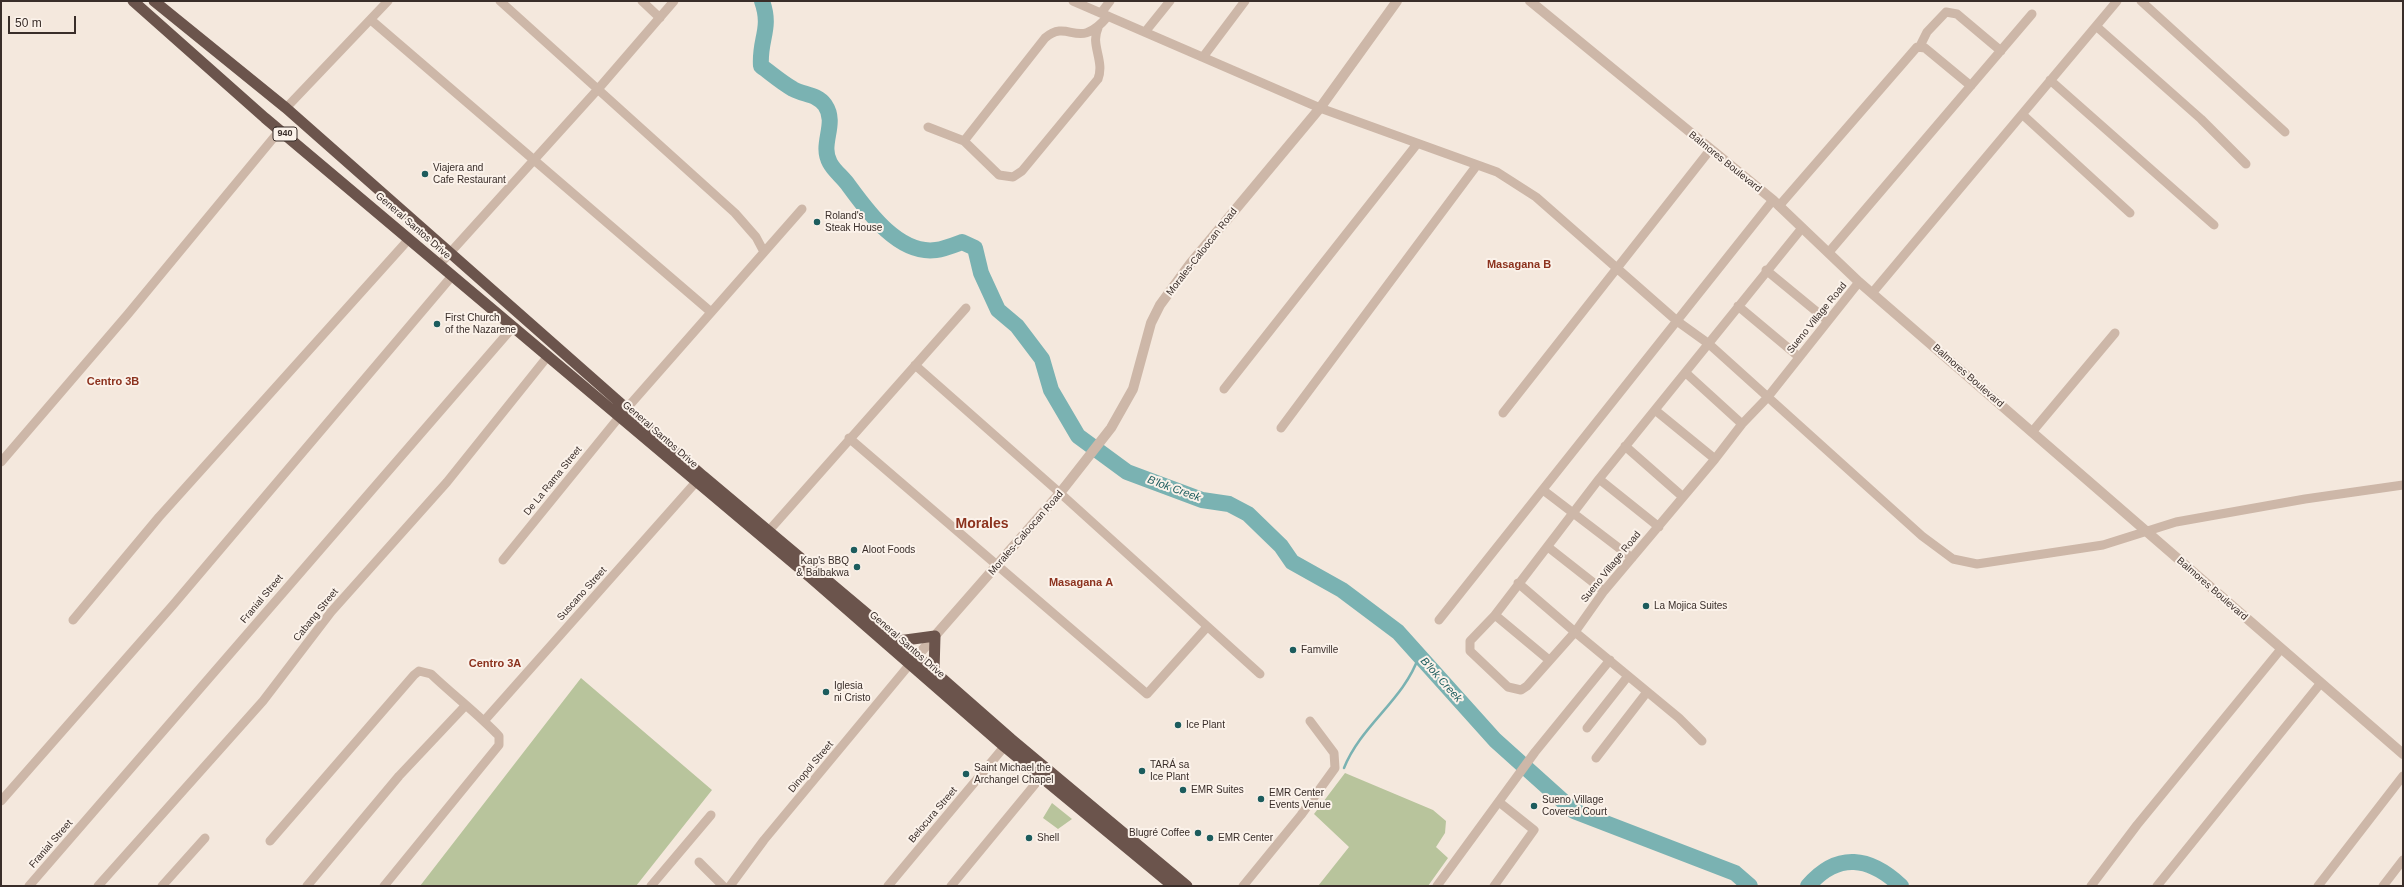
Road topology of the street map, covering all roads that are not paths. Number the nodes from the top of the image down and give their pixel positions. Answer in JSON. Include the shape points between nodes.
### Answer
{"nodes":[{"id":1,"x":133,"y":1,"type":"edge"},
{"id":2,"x":154,"y":1,"type":"edge"},
{"id":3,"x":388,"y":1,"type":"edge"},
{"id":4,"x":500,"y":1,"type":"edge"},
{"id":5,"x":642,"y":1,"type":"edge"},
{"id":6,"x":674,"y":1,"type":"edge"},
{"id":7,"x":1073,"y":1,"type":"edge"},
{"id":8,"x":1110,"y":1,"type":"edge"},
{"id":9,"x":1170,"y":1,"type":"edge"},
{"id":10,"x":1245,"y":1,"type":"edge"},
{"id":11,"x":1397,"y":1,"type":"edge"},
{"id":12,"x":1530,"y":1,"type":"edge"},
{"id":13,"x":2117,"y":1,"type":"edge"},
{"id":14,"x":2141,"y":1,"type":"edge"},
{"id":15,"x":2032,"y":14,"type":"dead end"},
{"id":16,"x":1105,"y":15,"type":"junction"},
{"id":17,"x":660,"y":18,"type":"junction"},
{"id":18,"x":371,"y":20,"type":"junction"},
{"id":19,"x":2096,"y":26,"type":"junction"},
{"id":20,"x":1098,"y":28,"type":"junction"},
{"id":21,"x":1145,"y":32,"type":"junction"},
{"id":22,"x":1920,"y":46,"type":"junction"},
{"id":23,"x":2001,"y":51,"type":"junction"},
{"id":24,"x":1203,"y":57,"type":"junction"},
{"id":25,"x":2050,"y":80,"type":"junction"},
{"id":26,"x":1971,"y":86,"type":"junction"},
{"id":27,"x":600,"y":88,"type":"junction"},
{"id":28,"x":286,"y":108,"type":"junction"},
{"id":29,"x":1320,"y":108,"type":"junction"},
{"id":30,"x":2023,"y":115,"type":"junction"},
{"id":31,"x":928,"y":127,"type":"dead end"},
{"id":32,"x":280,"y":130,"type":"junction"},
{"id":33,"x":2285,"y":132,"type":"dead end"},
{"id":34,"x":964,"y":141,"type":"junction"},
{"id":35,"x":1417,"y":144,"type":"junction"},
{"id":36,"x":1710,"y":150,"type":"junction"},
{"id":37,"x":535,"y":159,"type":"junction"},
{"id":38,"x":2246,"y":164,"type":"dead end"},
{"id":39,"x":1477,"y":165,"type":"junction"},
{"id":40,"x":1776,"y":203,"type":"junction"},
{"id":41,"x":802,"y":209,"type":"dead end"},
{"id":42,"x":2130,"y":212,"type":"dead end"},
{"id":43,"x":2214,"y":225,"type":"dead end"},
{"id":44,"x":1802,"y":228,"type":"junction"},
{"id":45,"x":409,"y":239,"type":"junction"},
{"id":46,"x":764,"y":252,"type":"junction"},
{"id":47,"x":1829,"y":252,"type":"junction"},
{"id":48,"x":450,"y":253,"type":"junction"},
{"id":49,"x":439,"y":265,"type":"junction"},
{"id":50,"x":1617,"y":268,"type":"junction"},
{"id":51,"x":1766,"y":270,"type":"junction"},
{"id":52,"x":452,"y":276,"type":"junction"},
{"id":53,"x":1859,"y":282,"type":"junction"},
{"id":54,"x":1873,"y":292,"type":"junction"},
{"id":55,"x":1738,"y":306,"type":"junction"},
{"id":56,"x":966,"y":308,"type":"dead end"},
{"id":57,"x":711,"y":312,"type":"junction"},
{"id":58,"x":1677,"y":321,"type":"junction"},
{"id":59,"x":1828,"y":321,"type":"junction"},
{"id":60,"x":513,"y":327,"type":"junction"},
{"id":61,"x":2115,"y":333,"type":"dead end"},
{"id":62,"x":1709,"y":344,"type":"junction"},
{"id":63,"x":548,"y":356,"type":"junction"},
{"id":64,"x":1799,"y":357,"type":"junction"},
{"id":65,"x":915,"y":366,"type":"junction"},
{"id":66,"x":1686,"y":373,"type":"junction"},
{"id":67,"x":1224,"y":390,"type":"dead end"},
{"id":68,"x":1766,"y":398,"type":"junction"},
{"id":69,"x":1655,"y":410,"type":"junction"},
{"id":70,"x":623,"y":413,"type":"junction"},
{"id":71,"x":1503,"y":413,"type":"dead end"},
{"id":72,"x":1742,"y":424,"type":"junction"},
{"id":73,"x":1281,"y":428,"type":"dead end"},
{"id":74,"x":2032,"y":432,"type":"junction"},
{"id":75,"x":849,"y":438,"type":"junction"},
{"id":76,"x":1625,"y":446,"type":"junction"},
{"id":77,"x":1715,"y":459,"type":"junction"},
{"id":78,"x":1,"y":462,"type":"edge"},
{"id":79,"x":1599,"y":479,"type":"junction"},
{"id":80,"x":696,"y":482,"type":"junction"},
{"id":81,"x":2403,"y":485,"type":"edge"},
{"id":82,"x":1544,"y":490,"type":"junction"},
{"id":83,"x":1060,"y":493,"type":"junction"},
{"id":84,"x":1684,"y":497,"type":"junction"},
{"id":85,"x":1573,"y":513,"type":"junction"},
{"id":86,"x":1659,"y":527,"type":"junction"},
{"id":87,"x":2145,"y":532,"type":"junction"},
{"id":88,"x":766,"y":534,"type":"junction"},
{"id":89,"x":1548,"y":547,"type":"junction"},
{"id":90,"x":1632,"y":558,"type":"junction"},
{"id":91,"x":503,"y":560,"type":"dead end"},
{"id":92,"x":998,"y":566,"type":"junction"},
{"id":93,"x":1518,"y":583,"type":"junction"},
{"id":94,"x":1604,"y":591,"type":"junction"},
{"id":95,"x":1494,"y":616,"type":"junction"},
{"id":96,"x":73,"y":620,"type":"dead end"},
{"id":97,"x":1439,"y":620,"type":"dead end"},
{"id":98,"x":1207,"y":627,"type":"junction"},
{"id":99,"x":1575,"y":632,"type":"junction"},
{"id":100,"x":935,"y":636,"type":"junction"},
{"id":101,"x":898,"y":641,"type":"junction"},
{"id":102,"x":2282,"y":649,"type":"junction"},
{"id":103,"x":913,"y":660,"type":"junction"},
{"id":104,"x":1549,"y":660,"type":"junction"},
{"id":105,"x":1610,"y":660,"type":"junction"},
{"id":106,"x":934,"y":672,"type":"junction"},
{"id":107,"x":1260,"y":674,"type":"dead end"},
{"id":108,"x":1628,"y":676,"type":"junction"},
{"id":109,"x":2320,"y":684,"type":"junction"},
{"id":110,"x":1647,"y":692,"type":"junction"},
{"id":111,"x":465,"y":706,"type":"junction"},
{"id":112,"x":484,"y":721,"type":"junction"},
{"id":113,"x":1310,"y":721,"type":"dead end"},
{"id":114,"x":1586,"y":728,"type":"dead end"},
{"id":115,"x":1702,"y":740,"type":"dead end"},
{"id":116,"x":1008,"y":743,"type":"junction"},
{"id":117,"x":2403,"y":754,"type":"edge"},
{"id":118,"x":1596,"y":758,"type":"dead end"},
{"id":119,"x":2403,"y":776,"type":"edge"},
{"id":120,"x":1041,"y":777,"type":"junction"},
{"id":121,"x":1,"y":801,"type":"edge"},
{"id":122,"x":1499,"y":802,"type":"junction"},
{"id":123,"x":711,"y":815,"type":"dead end"},
{"id":124,"x":205,"y":838,"type":"dead end"},
{"id":125,"x":270,"y":841,"type":"dead end"},
{"id":126,"x":2403,"y":860,"type":"edge"},
{"id":127,"x":699,"y":862,"type":"dead end"},
{"id":128,"x":28,"y":886,"type":"edge"},
{"id":129,"x":98,"y":886,"type":"edge"},
{"id":130,"x":162,"y":886,"type":"edge"},
{"id":131,"x":307,"y":886,"type":"edge"},
{"id":132,"x":384,"y":886,"type":"edge"},
{"id":133,"x":651,"y":886,"type":"edge"},
{"id":134,"x":723,"y":886,"type":"edge"},
{"id":135,"x":730,"y":886,"type":"edge"},
{"id":136,"x":888,"y":886,"type":"edge"},
{"id":137,"x":951,"y":886,"type":"edge"},
{"id":138,"x":1173,"y":886,"type":"edge"},
{"id":139,"x":1187,"y":886,"type":"edge"},
{"id":140,"x":1243,"y":886,"type":"edge"},
{"id":141,"x":1437,"y":886,"type":"edge"},
{"id":142,"x":1494,"y":886,"type":"edge"},
{"id":143,"x":2091,"y":886,"type":"edge"},
{"id":144,"x":2157,"y":886,"type":"edge"},
{"id":145,"x":2318,"y":886,"type":"edge"},
{"id":146,"x":2383,"y":886,"type":"edge"}],
"edges":[{"from":1,"to":32,"type":"highway","name":"General Santos Drive","number":"940"},
{"from":2,"to":28,"type":"highway","name":"General Santos Drive","number":"940"},
{"from":3,"to":18,"type":"street"},
{"from":4,"to":27,"type":"street"},
{"from":5,"to":17,"type":"street"},
{"from":6,"to":17,"type":"street"},
{"from":7,"to":16,"type":"street"},
{"from":8,"to":16,"type":"street"},
{"from":9,"to":21,"type":"street"},
{"from":10,"to":24,"type":"street"},
{"from":11,"to":29,"type":"street","name":"Morales-Caloocan Road"},
{"from":12,"to":36,"type":"street","name":"Balmores Boulevard"},
{"from":13,"to":19,"type":"street"},
{"from":14,"to":33,"type":"street"},
{"from":15,"to":23,"type":"street"},
{"from":16,"to":20,"type":"street"},
{"from":16,"to":21,"type":"street"},
{"from":17,"to":27,"type":"street"},
{"from":18,"to":28,"type":"street"},
{"from":18,"to":37,"type":"street"},
{"from":19,"to":25,"type":"street"},
{"from":19,"to":38,"type":"street","via":[[2201,119]]},
{"from":20,"to":34,"type":"street","via":[[1085,35],[1058,31],[1048,35]]},
{"from":20,"to":34,"type":"street","via":[[1094,39],[1101,64],[1098,79],[1022,171],[1013,178],[999,175]]},
{"from":21,"to":24,"type":"street"},
{"from":22,"to":23,"type":"street","via":[[1927,32],[1946,12],[1951,12],[1957,14]]},
{"from":22,"to":26,"type":"street"},
{"from":22,"to":40,"type":"street"},
{"from":23,"to":26,"type":"street"},
{"from":24,"to":29,"type":"street"},
{"from":25,"to":30,"type":"street"},
{"from":25,"to":43,"type":"street"},
{"from":26,"to":47,"type":"street"},
{"from":27,"to":37,"type":"street"},
{"from":27,"to":46,"type":"street","via":[[735,213],[756,237]]},
{"from":28,"to":48,"type":"highway","name":"General Santos Drive","number":"940"},
{"from":29,"to":35,"type":"street"},
{"from":29,"to":83,"type":"street","name":"Morales-Caloocan Road","via":[[1190,264],[1160,305],[1151,323],[1133,389],[1123,409]]},
{"from":30,"to":42,"type":"street"},
{"from":30,"to":54,"type":"street"},
{"from":31,"to":34,"type":"street"},
{"from":32,"to":45,"type":"highway","name":"General Santos Drive","number":"940"},
{"from":32,"to":78,"type":"street","via":[[128,314]]},
{"from":35,"to":39,"type":"street"},
{"from":35,"to":67,"type":"street"},
{"from":36,"to":40,"type":"street","name":"Balmores Boulevard"},
{"from":36,"to":50,"type":"street"},
{"from":37,"to":48,"type":"street"},
{"from":37,"to":57,"type":"street"},
{"from":39,"to":50,"type":"street","via":[[1497,172],[1536,197]]},
{"from":39,"to":73,"type":"street"},
{"from":40,"to":44,"type":"street","name":"Balmores Boulevard"},
{"from":40,"to":58,"type":"street"},
{"from":41,"to":46,"type":"street","name":"De La Rama Street"},
{"from":44,"to":47,"type":"street","name":"Balmores Boulevard"},
{"from":44,"to":51,"type":"street"},
{"from":45,"to":49,"type":"highway","name":"General Santos Drive","number":"940"},
{"from":45,"to":96,"type":"street","via":[[159,517]]},
{"from":46,"to":57,"type":"street","name":"De La Rama Street"},
{"from":47,"to":53,"type":"street","name":"Balmores Boulevard"},
{"from":48,"to":49,"type":"street"},
{"from":48,"to":70,"type":"highway","name":"General Santos Drive","number":"940"},
{"from":49,"to":52,"type":"highway","name":"General Santos Drive","number":"940"},
{"from":50,"to":58,"type":"street"},
{"from":50,"to":71,"type":"street"},
{"from":51,"to":55,"type":"street"},
{"from":51,"to":59,"type":"street"},
{"from":52,"to":60,"type":"highway","name":"General Santos Drive","number":"940"},
{"from":52,"to":121,"type":"street","via":[[173,605]]},
{"from":53,"to":54,"type":"street","name":"Balmores Boulevard"},
{"from":53,"to":59,"type":"street","name":"Sueno Village Road"},
{"from":54,"to":74,"type":"street","name":"Balmores Boulevard"},
{"from":55,"to":62,"type":"street"},
{"from":55,"to":64,"type":"street"},
{"from":56,"to":65,"type":"street"},
{"from":57,"to":70,"type":"street","name":"De La Rama Street"},
{"from":58,"to":62,"type":"street"},
{"from":58,"to":82,"type":"street"},
{"from":59,"to":64,"type":"street","name":"Sueno Village Road"},
{"from":60,"to":63,"type":"highway","name":"General Santos Drive","number":"940"},
{"from":60,"to":128,"type":"street","name":"Franial Street"},
{"from":61,"to":74,"type":"street"},
{"from":62,"to":66,"type":"street"},
{"from":62,"to":68,"type":"street"},
{"from":63,"to":70,"type":"highway","name":"General Santos Drive","number":"940"},
{"from":63,"to":129,"type":"street","name":"Cabang Street","via":[[447,482],[331,612],[263,701]]},
{"from":64,"to":68,"type":"street","name":"Sueno Village Road"},
{"from":65,"to":75,"type":"street"},
{"from":65,"to":83,"type":"street"},
{"from":66,"to":69,"type":"street"},
{"from":66,"to":72,"type":"street"},
{"from":68,"to":72,"type":"street","name":"Sueno Village Road"},
{"from":68,"to":87,"type":"street","via":[[1922,536],[1953,559],[1977,564],[2036,556],[2103,544]]},
{"from":69,"to":76,"type":"street"},
{"from":69,"to":77,"type":"street"},
{"from":70,"to":80,"type":"highway","name":"General Santos Drive","number":"940"},
{"from":70,"to":88,"type":"highway","name":"General Santos Drive","number":"940"},
{"from":70,"to":91,"type":"street","name":"De La Rama Street"},
{"from":72,"to":77,"type":"street","name":"Sueno Village Road"},
{"from":74,"to":87,"type":"street","name":"Balmores Boulevard"},
{"from":75,"to":88,"type":"street"},
{"from":75,"to":92,"type":"street"},
{"from":76,"to":79,"type":"street"},
{"from":76,"to":84,"type":"street"},
{"from":77,"to":84,"type":"street","name":"Sueno Village Road"},
{"from":79,"to":85,"type":"street"},
{"from":79,"to":86,"type":"street"},
{"from":80,"to":88,"type":"highway","name":"General Santos Drive","number":"940"},
{"from":80,"to":112,"type":"street","name":"Suscano Street"},
{"from":81,"to":87,"type":"street","via":[[2176,522]]},
{"from":82,"to":85,"type":"street"},
{"from":82,"to":97,"type":"street"},
{"from":83,"to":92,"type":"street","name":"Morales-Caloocan Road"},
{"from":83,"to":98,"type":"street"},
{"from":84,"to":86,"type":"street","name":"Sueno Village Road"},
{"from":85,"to":89,"type":"street"},
{"from":85,"to":90,"type":"street"},
{"from":86,"to":90,"type":"street","name":"Sueno Village Road"},
{"from":87,"to":102,"type":"street","name":"Balmores Boulevard"},
{"from":88,"to":101,"type":"highway","name":"General Santos Drive","number":"940"},
{"from":88,"to":103,"type":"highway","name":"General Santos Drive","number":"940"},
{"from":89,"to":93,"type":"street"},
{"from":89,"to":94,"type":"street"},
{"from":90,"to":94,"type":"street","name":"Sueno Village Road"},
{"from":92,"to":98,"type":"street","via":[[1147,694]]},
{"from":92,"to":100,"type":"street","name":"Morales-Caloocan Road"},
{"from":93,"to":95,"type":"street"},
{"from":93,"to":99,"type":"street"},
{"from":94,"to":99,"type":"street","name":"Sueno Village Road"},
{"from":95,"to":104,"type":"street"},
{"from":95,"to":104,"type":"street","name":"Sueno Village Road","via":[[1470,641],[1469,647],[1470,651],[1508,687],[1514,690],[1524,688]]},
{"from":98,"to":107,"type":"street"},
{"from":99,"to":104,"type":"street","name":"Sueno Village Road"},
{"from":99,"to":105,"type":"street"},
{"from":100,"to":101,"type":"highway"},
{"from":100,"to":103,"type":"street","name":"Morales-Caloocan Road"},
{"from":100,"to":106,"type":"highway"},
{"from":101,"to":103,"type":"highway","name":"General Santos Drive","number":"940"},
{"from":102,"to":109,"type":"street","name":"Balmores Boulevard"},
{"from":102,"to":143,"type":"street","via":[[2137,825]]},
{"from":103,"to":106,"type":"highway","name":"General Santos Drive","number":"940"},
{"from":103,"to":116,"type":"highway","name":"General Santos Drive","number":"940"},
{"from":103,"to":135,"type":"street","name":"Dinopol Street","via":[[764,840]]},
{"from":105,"to":108,"type":"street"},
{"from":105,"to":122,"type":"street","via":[[1535,752]]},
{"from":106,"to":116,"type":"highway","name":"General Santos Drive","number":"940"},
{"from":108,"to":110,"type":"street"},
{"from":108,"to":114,"type":"street"},
{"from":109,"to":117,"type":"street","name":"Balmores Boulevard"},
{"from":109,"to":144,"type":"street"},
{"from":110,"to":115,"type":"street"},
{"from":110,"to":118,"type":"street"},
{"from":111,"to":112,"type":"street"},
{"from":111,"to":125,"type":"street","via":[[431,674],[419,671]]},
{"from":111,"to":131,"type":"street","via":[[399,776]]},
{"from":112,"to":132,"type":"street","via":[[499,736],[499,745]]},
{"from":113,"to":140,"type":"street","via":[[1334,753],[1335,768],[1301,815]]},
{"from":116,"to":120,"type":"highway","name":"General Santos Drive","number":"940"},
{"from":116,"to":136,"type":"street","name":"Belocura Street"},
{"from":116,"to":139,"type":"highway","name":"General Santos Drive","number":"940"},
{"from":119,"to":145,"type":"street"},
{"from":120,"to":137,"type":"street"},
{"from":120,"to":138,"type":"highway","name":"General Santos Drive","number":"940"},
{"from":122,"to":141,"type":"street"},
{"from":122,"to":142,"type":"street","via":[[1534,830]]},
{"from":123,"to":133,"type":"street"},
{"from":124,"to":130,"type":"street"},
{"from":126,"to":146,"type":"street"},
{"from":127,"to":134,"type":"street"}]}
